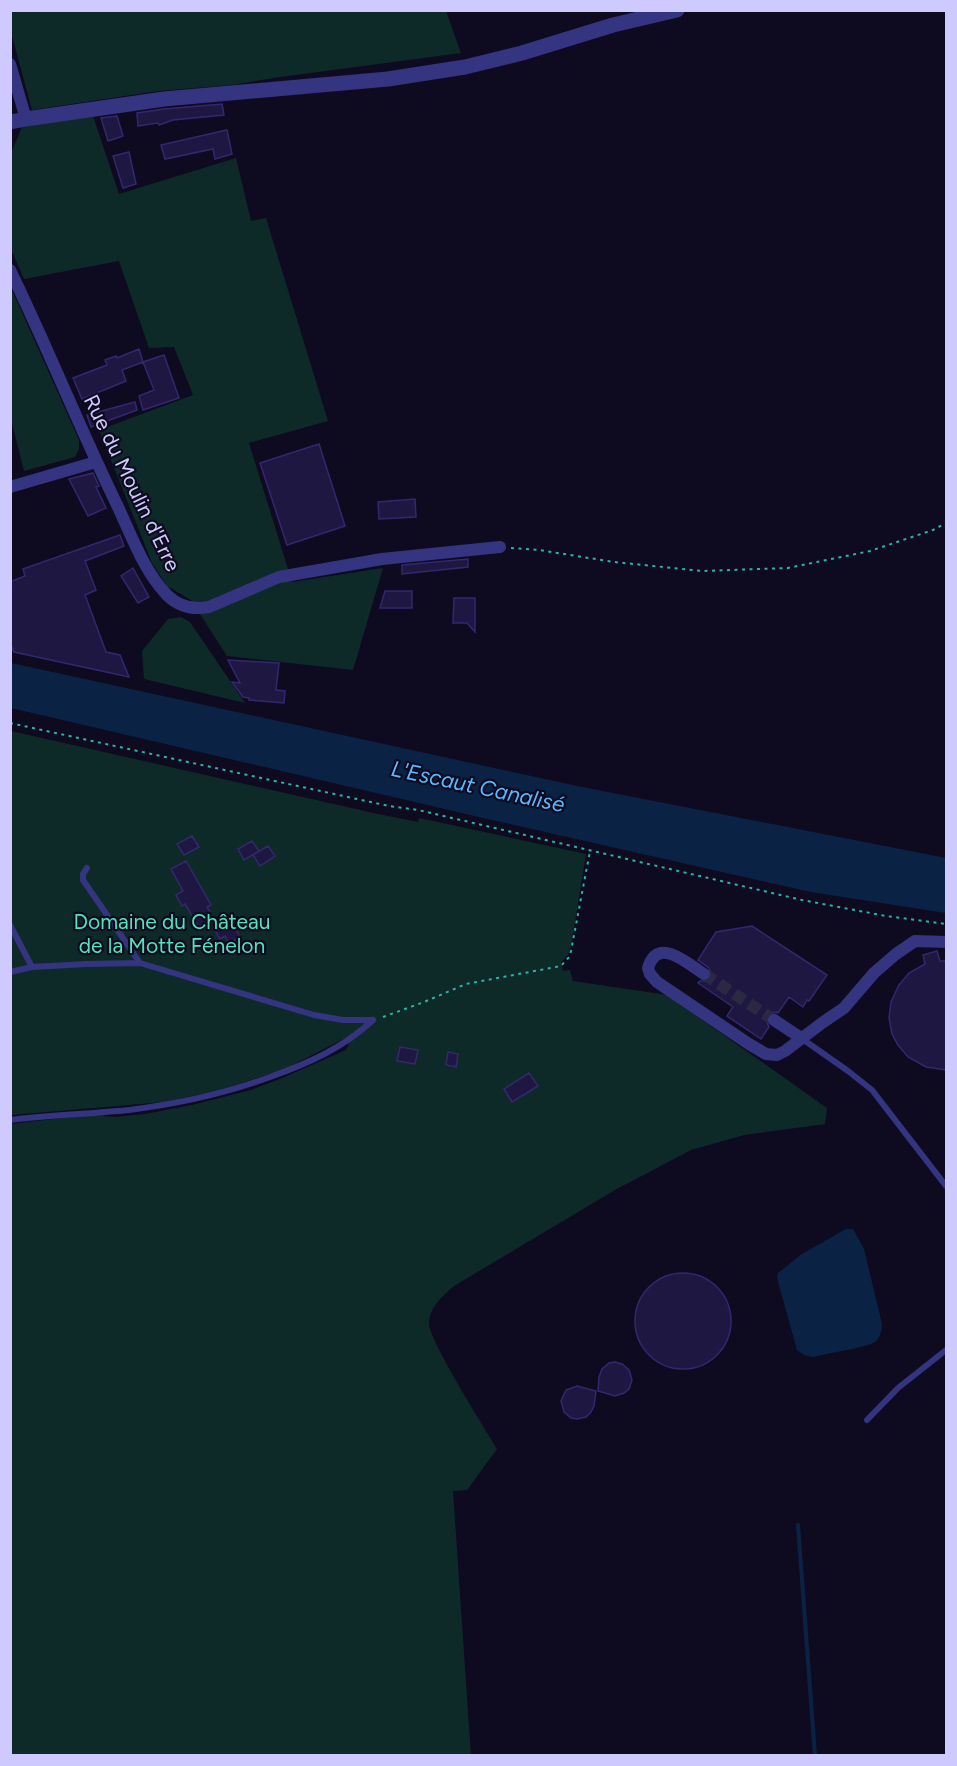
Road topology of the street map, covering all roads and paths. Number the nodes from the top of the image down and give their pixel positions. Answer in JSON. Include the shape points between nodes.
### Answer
{"nodes":[{"id":1,"x":677,"y":10,"type":"edge"},
{"id":2,"x":10,"y":64,"type":"edge"},
{"id":3,"x":26,"y":118,"type":"junction"},
{"id":4,"x":10,"y":122,"type":"edge"},
{"id":5,"x":10,"y":270,"type":"edge"},
{"id":6,"x":96,"y":462,"type":"junction"},
{"id":7,"x":10,"y":487,"type":"edge"},
{"id":8,"x":946,"y":523,"type":"edge"},
{"id":9,"x":500,"y":547,"type":"joint"},
{"id":10,"x":10,"y":723,"type":"edge"},
{"id":11,"x":590,"y":851,"type":"junction"},
{"id":12,"x":87,"y":868,"type":"dead end"},
{"id":13,"x":946,"y":924,"type":"edge"},
{"id":14,"x":10,"y":925,"type":"edge"},
{"id":15,"x":946,"y":942,"type":"edge"},
{"id":16,"x":140,"y":963,"type":"junction"},
{"id":17,"x":32,"y":967,"type":"junction"},
{"id":18,"x":10,"y":972,"type":"edge"},
{"id":19,"x":704,"y":974,"type":"tunnel mouth"},
{"id":20,"x":373,"y":1020,"type":"junction"},
{"id":21,"x":774,"y":1020,"type":"tunnel mouth"},
{"id":22,"x":801,"y":1038,"type":"junction"},
{"id":23,"x":10,"y":1120,"type":"edge"},
{"id":24,"x":946,"y":1186,"type":"edge"},
{"id":25,"x":946,"y":1350,"type":"edge"},
{"id":26,"x":867,"y":1420,"type":"dead end"}],
"edges":[{"from":1,"to":3,"type":"street","via":[[465,67],[388,79],[164,99]]},
{"from":2,"to":3,"type":"street"},
{"from":3,"to":4,"type":"street"},
{"from":5,"to":6,"type":"street","name":"Rue du Moulin d'Erre"},
{"from":6,"to":7,"type":"street"},
{"from":6,"to":9,"type":"street","name":"Rue du Moulin d'Erre","via":[[154,579],[177,603],[197,609],[279,577],[382,559]]},
{"from":8,"to":9,"type":"path","via":[[870,551],[788,568],[703,571]]},
{"from":10,"to":11,"type":"path"},
{"from":11,"to":13,"type":"path","via":[[802,900]]},
{"from":11,"to":20,"type":"path","via":[[571,951],[561,966],[466,984]]},
{"from":12,"to":16,"type":"lane","via":[[83,880]]},
{"from":14,"to":17,"type":"lane"},
{"from":15,"to":22,"type":"street","via":[[915,941],[874,973],[844,1008]]},
{"from":16,"to":17,"type":"lane"},
{"from":16,"to":20,"type":"lane","via":[[314,1015]]},
{"from":17,"to":18,"type":"lane"},
{"from":19,"to":22,"type":"street","via":[[666,952],[653,956],[648,968],[657,981],[766,1054],[777,1055]]},
{"from":20,"to":23,"type":"lane","via":[[345,1043],[307,1064],[228,1092],[135,1109]]},
{"from":21,"to":22,"type":"street"},
{"from":22,"to":24,"type":"lane","via":[[872,1090]]},
{"from":25,"to":26,"type":"lane","via":[[898,1388]]}]}
